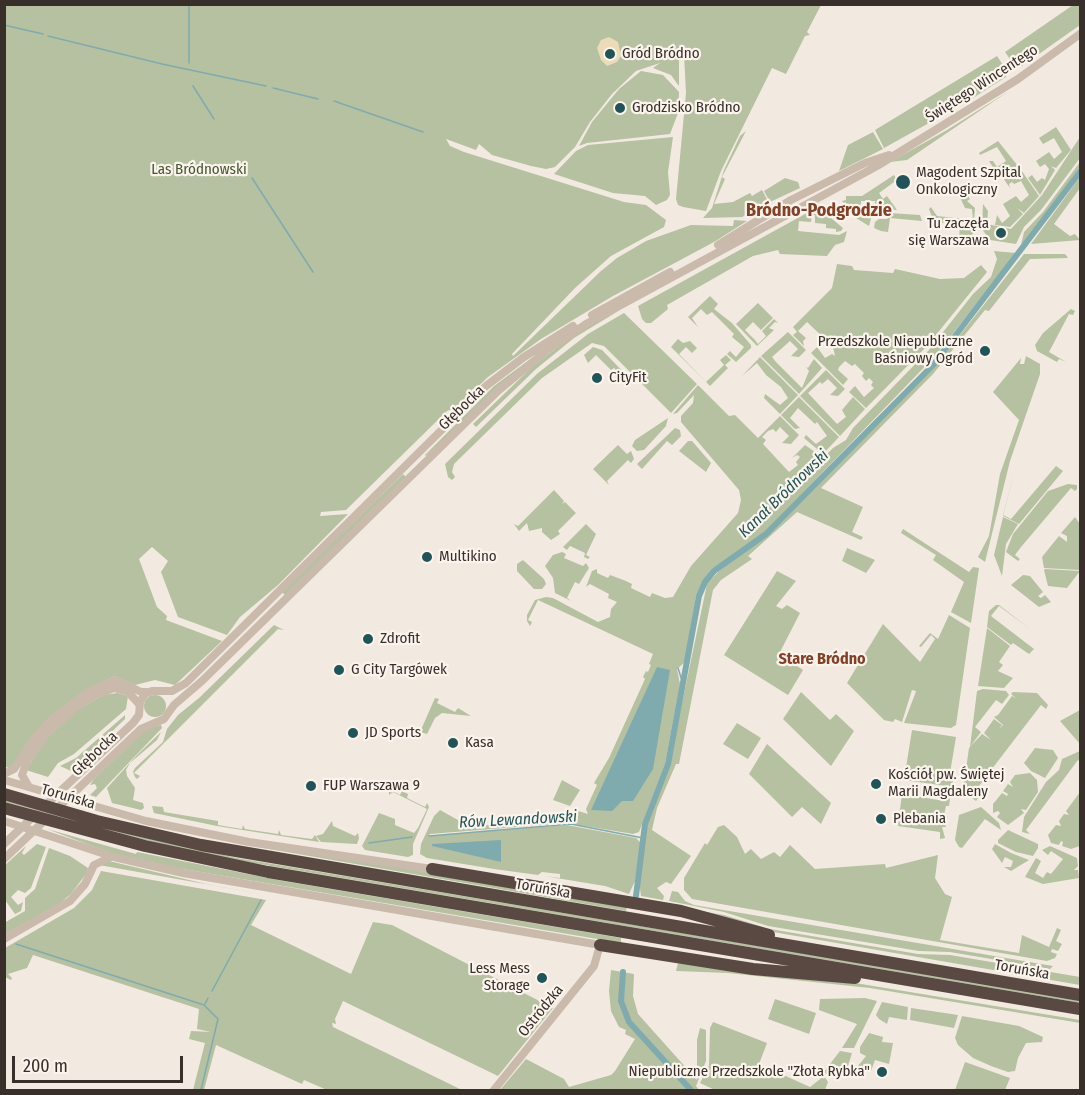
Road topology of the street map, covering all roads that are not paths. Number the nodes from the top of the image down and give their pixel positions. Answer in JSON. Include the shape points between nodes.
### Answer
{"nodes":[{"id":1,"x":1080,"y":34,"type":"edge"},
{"id":2,"x":824,"y":189,"type":"junction"},
{"id":3,"x":147,"y":692,"type":"junction"},
{"id":4,"x":158,"y":692,"type":"junction"},
{"id":5,"x":139,"y":707,"type":"junction"},
{"id":6,"x":169,"y":712,"type":"junction"},
{"id":7,"x":154,"y":722,"type":"junction"},
{"id":8,"x":4,"y":774,"type":"edge"},
{"id":9,"x":4,"y":780,"type":"edge"},
{"id":10,"x":31,"y":789,"type":"junction"},
{"id":11,"x":4,"y":794,"type":"edge"},
{"id":12,"x":4,"y":808,"type":"edge"},
{"id":13,"x":4,"y":821,"type":"edge"},
{"id":14,"x":4,"y":844,"type":"edge"},
{"id":15,"x":81,"y":847,"type":"junction"},
{"id":16,"x":114,"y":857,"type":"junction"},
{"id":17,"x":4,"y":859,"type":"edge"},
{"id":18,"x":93,"y":867,"type":"junction"},
{"id":19,"x":432,"y":869,"type":"joint"},
{"id":20,"x":4,"y":939,"type":"edge"},
{"id":21,"x":600,"y":945,"type":"junction"},
{"id":22,"x":846,"y":955,"type":"junction"},
{"id":23,"x":934,"y":984,"type":"junction"},
{"id":24,"x":1080,"y":995,"type":"edge"},
{"id":25,"x":1080,"y":1008,"type":"edge"},
{"id":26,"x":494,"y":1090,"type":"edge"}],
"edges":[{"from":1,"to":2,"type":"street","name":"Świętego Wincentego","via":[[1018,79],[896,152],[865,163]]},
{"from":2,"to":4,"type":"street","name":"Głębocka","via":[[791,200],[616,300],[500,374],[195,674],[177,689]]},
{"from":2,"to":6,"type":"street","name":"Głębocka","via":[[586,324],[539,356],[498,391]]},
{"from":3,"to":4,"type":"street","name":"Głębocka"},
{"from":3,"to":5,"type":"street","name":"Głębocka"},
{"from":3,"to":8,"type":"street","via":[[116,680],[89,691],[52,719],[14,769]]},
{"from":4,"to":6,"type":"street","via":[[167,700]]},
{"from":5,"to":7,"type":"street","via":[[146,719]]},
{"from":5,"to":10,"type":"street","via":[[128,692],[114,688],[69,712],[47,733],[23,767],[23,779]]},
{"from":5,"to":14,"type":"street","name":"Głębocka","via":[[134,722]]},
{"from":6,"to":7,"type":"street","name":"Głębocka","via":[[162,721]]},
{"from":7,"to":17,"type":"street","name":"Głębocka","via":[[141,729]]},
{"from":9,"to":10,"type":"street","name":"Toruńska"},
{"from":10,"to":19,"type":"street","name":"Toruńska","via":[[146,821],[249,842]]},
{"from":11,"to":22,"type":"highway","name":"Toruńska","via":[[201,845]]},
{"from":12,"to":23,"type":"highway","name":"Toruńska","via":[[198,858]]},
{"from":13,"to":15,"type":"street"},
{"from":15,"to":16,"type":"street"},
{"from":15,"to":18,"type":"street","via":[[89,854]]},
{"from":16,"to":18,"type":"street","via":[[102,859]]},
{"from":16,"to":21,"type":"street","via":[[225,881]]},
{"from":18,"to":20,"type":"street","via":[[70,901]]},
{"from":19,"to":22,"type":"highway","via":[[695,914]]},
{"from":21,"to":23,"type":"highway","via":[[753,969]]},
{"from":21,"to":26,"type":"street","name":"Ostródzka","via":[[594,966]]},
{"from":22,"to":24,"type":"highway","name":"Toruńska"},
{"from":23,"to":25,"type":"highway","name":"Toruńska"}]}
